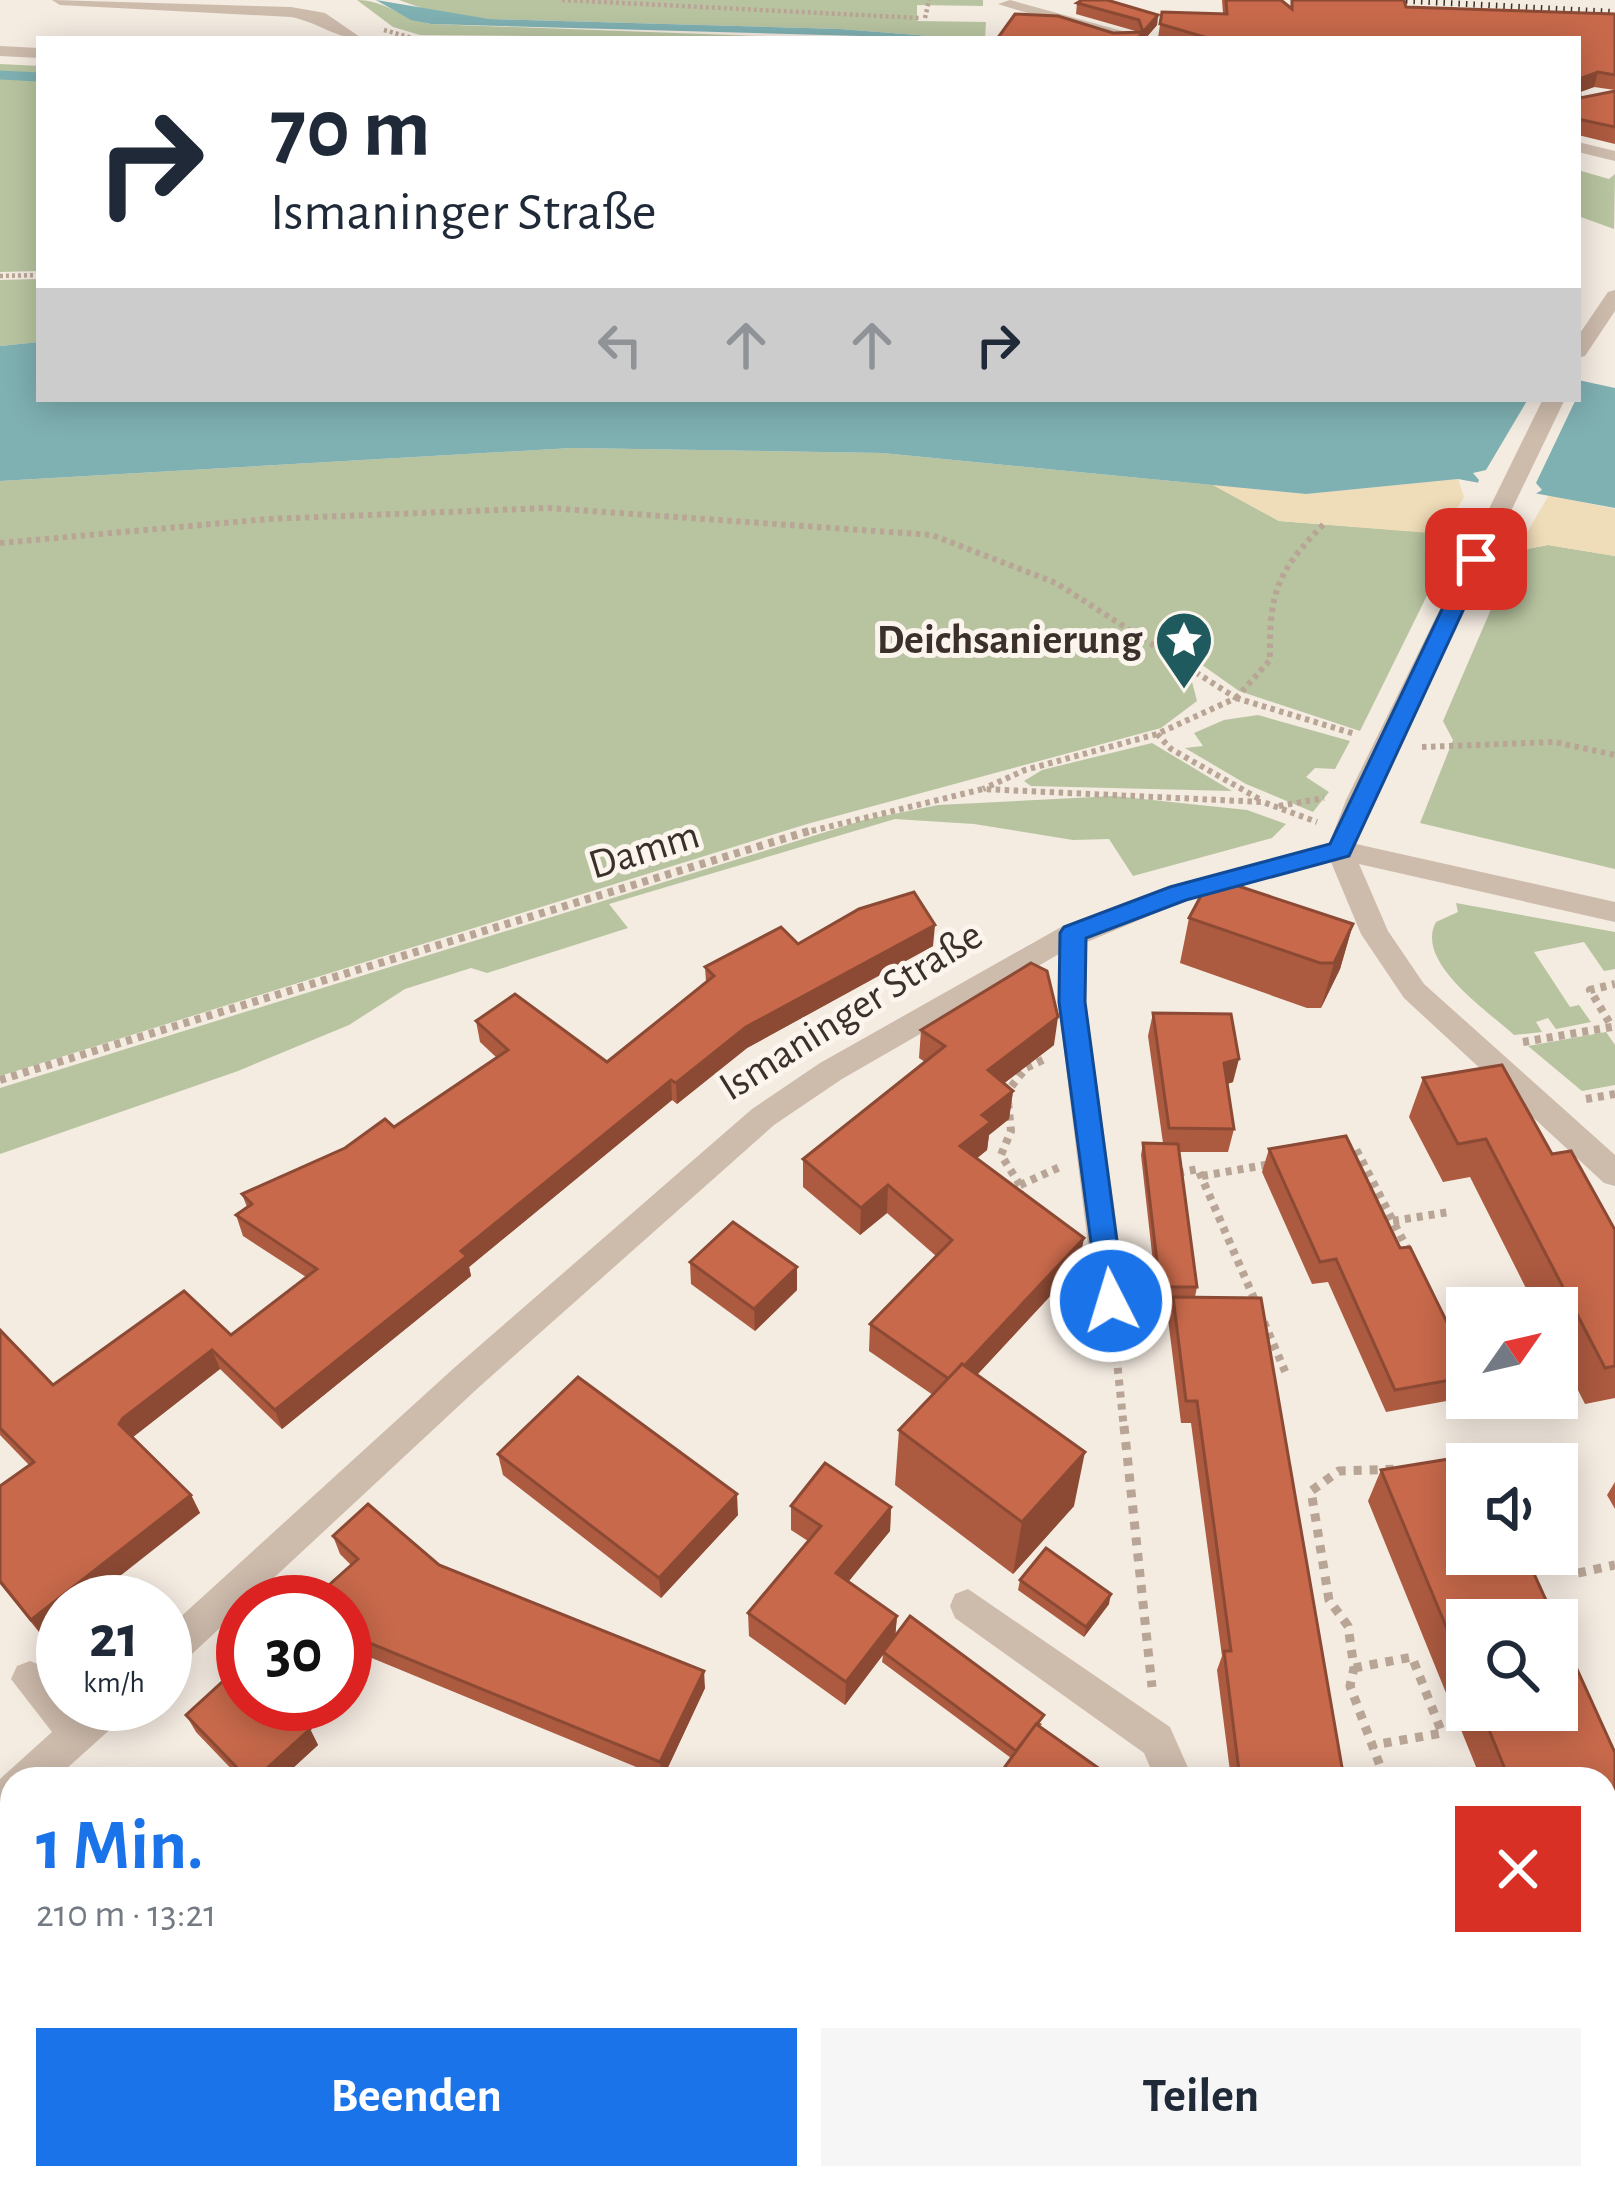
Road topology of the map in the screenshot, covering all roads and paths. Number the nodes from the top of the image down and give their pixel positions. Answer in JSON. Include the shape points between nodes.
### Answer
{"nodes":[{"id":1,"x":60,"y":0,"type":"edge"},
{"id":2,"x":562,"y":0,"type":"edge"},
{"id":3,"x":929,"y":0,"type":"edge"},
{"id":4,"x":707,"y":4,"type":"edge"},
{"id":5,"x":1006,"y":4,"type":"dead end"},
{"id":6,"x":349,"y":36,"type":"edge"},
{"id":7,"x":1120,"y":36,"type":"edge"},
{"id":8,"x":0,"y":51,"type":"edge"},
{"id":9,"x":36,"y":53,"type":"edge"},
{"id":10,"x":1581,"y":148,"type":"edge"},
{"id":11,"x":1615,"y":156,"type":"edge"},
{"id":12,"x":36,"y":275,"type":"edge"},
{"id":13,"x":0,"y":276,"type":"edge"},
{"id":14,"x":1615,"y":296,"type":"edge"},
{"id":15,"x":1610,"y":321,"type":"edge"},
{"id":16,"x":1581,"y":349,"type":"edge"},
{"id":17,"x":1552,"y":402,"type":"edge"},
{"id":18,"x":1324,"y":524,"type":"dead end"},
{"id":19,"x":0,"y":543,"type":"edge"},
{"id":20,"x":1236,"y":698,"type":"junction"},
{"id":21,"x":1157,"y":734,"type":"junction"},
{"id":22,"x":983,"y":789,"type":"junction"},
{"id":23,"x":1348,"y":798,"type":"junction"},
{"id":24,"x":1263,"y":802,"type":"junction"},
{"id":25,"x":1278,"y":807,"type":"junction"},
{"id":26,"x":1319,"y":823,"type":"dead end"},
{"id":27,"x":1340,"y":850,"type":"junction"},
{"id":28,"x":1615,"y":912,"type":"edge"},
{"id":29,"x":1073,"y":933,"type":"junction"},
{"id":30,"x":1615,"y":984,"type":"edge"},
{"id":31,"x":1510,"y":1044,"type":"dead end"},
{"id":32,"x":1078,"y":1056,"type":"junction"},
{"id":33,"x":0,"y":1080,"type":"edge"},
{"id":34,"x":1615,"y":1094,"type":"edge"},
{"id":35,"x":1579,"y":1100,"type":"dead end"},
{"id":36,"x":1334,"y":1153,"type":"edge"},
{"id":37,"x":1290,"y":1161,"type":"edge"},
{"id":38,"x":1178,"y":1173,"type":"edge"},
{"id":39,"x":1615,"y":1174,"type":"edge"},
{"id":40,"x":1202,"y":1176,"type":"junction"},
{"id":41,"x":1450,"y":1211,"type":"dead end"},
{"id":42,"x":1012,"y":1214,"type":"edge"},
{"id":43,"x":1393,"y":1221,"type":"junction"},
{"id":44,"x":1412,"y":1258,"type":"edge"},
{"id":45,"x":1111,"y":1301,"type":"joint"},
{"id":46,"x":1287,"y":1376,"type":"dead end"},
{"id":47,"x":1424,"y":1468,"type":"edge"},
{"id":48,"x":1615,"y":1565,"type":"edge"},
{"id":49,"x":1578,"y":1573,"type":"dead end"},
{"id":50,"x":968,"y":1606,"type":"dead end"},
{"id":51,"x":192,"y":1630,"type":"edge"},
{"id":52,"x":1354,"y":1668,"type":"junction"},
{"id":53,"x":30,"y":1679,"type":"dead end"},
{"id":54,"x":81,"y":1731,"type":"edge"},
{"id":55,"x":78,"y":1734,"type":"junction"},
{"id":56,"x":1156,"y":1740,"type":"junction"},
{"id":57,"x":1374,"y":1745,"type":"junction"},
{"id":58,"x":41,"y":1767,"type":"edge"},
{"id":59,"x":1168,"y":1767,"type":"edge"},
{"id":60,"x":1381,"y":1767,"type":"edge"}],
"edges":[{"from":1,"to":6,"type":"street","via":[[308,14]]},
{"from":2,"to":4,"type":"path"},
{"from":3,"to":4,"type":"path","via":[[922,18]]},
{"from":5,"to":7,"type":"street"},
{"from":8,"to":9,"type":"street"},
{"from":10,"to":11,"type":"street"},
{"from":12,"to":13,"type":"path"},
{"from":14,"to":15,"type":"street"},
{"from":15,"to":16,"type":"street"},
{"from":17,"to":23,"type":"street"},
{"from":18,"to":20,"type":"path","via":[[1279,579],[1269,603],[1270,660]]},
{"from":19,"to":20,"type":"path","via":[[268,519],[548,508],[932,535],[992,550],[1110,610]]},
{"from":20,"to":21,"type":"path"},
{"from":21,"to":22,"type":"path"},
{"from":21,"to":24,"type":"path"},
{"from":22,"to":24,"type":"path","name":"Damm"},
{"from":22,"to":33,"type":"path","name":"Damm","via":[[842,821]]},
{"from":23,"to":25,"type":"path"},
{"from":23,"to":27,"type":"street"},
{"from":24,"to":25,"type":"path","name":"Damm"},
{"from":25,"to":26,"type":"path","name":"Damm"},
{"from":27,"to":28,"type":"street","name":"Ismaninger Straße"},
{"from":27,"to":29,"type":"street","name":"Ismaninger Straße","via":[[1179,893]]},
{"from":27,"to":39,"type":"street","via":[[1376,934],[1414,991]]},
{"from":29,"to":32,"type":"street"},
{"from":29,"to":51,"type":"street","name":"Ismaninger Straße","via":[[763,1118]]},
{"from":30,"to":31,"type":"path","via":[[1590,990],[1612,1027]]},
{"from":32,"to":42,"type":"path","via":[[1042,1058],[1007,1092],[1016,1119],[1001,1155],[1022,1192]]},
{"from":32,"to":45,"type":"street"},
{"from":34,"to":35,"type":"path"},
{"from":36,"to":43,"type":"path","via":[[1356,1149]]},
{"from":37,"to":40,"type":"path"},
{"from":38,"to":40,"type":"path","via":[[1198,1169]]},
{"from":40,"to":46,"type":"path"},
{"from":41,"to":43,"type":"path"},
{"from":43,"to":44,"type":"path"},
{"from":45,"to":56,"type":"path"},
{"from":47,"to":52,"type":"path","via":[[1337,1470],[1311,1491],[1329,1600],[1348,1626]]},
{"from":48,"to":49,"type":"path"},
{"from":50,"to":56,"type":"street"},
{"from":52,"to":57,"type":"path","via":[[1349,1686]]},
{"from":52,"to":57,"type":"path","via":[[1412,1657],[1442,1733]]},
{"from":53,"to":55,"type":"street"},
{"from":54,"to":55,"type":"street"},
{"from":55,"to":58,"type":"street"},
{"from":56,"to":59,"type":"street"},
{"from":57,"to":60,"type":"path"}]}
